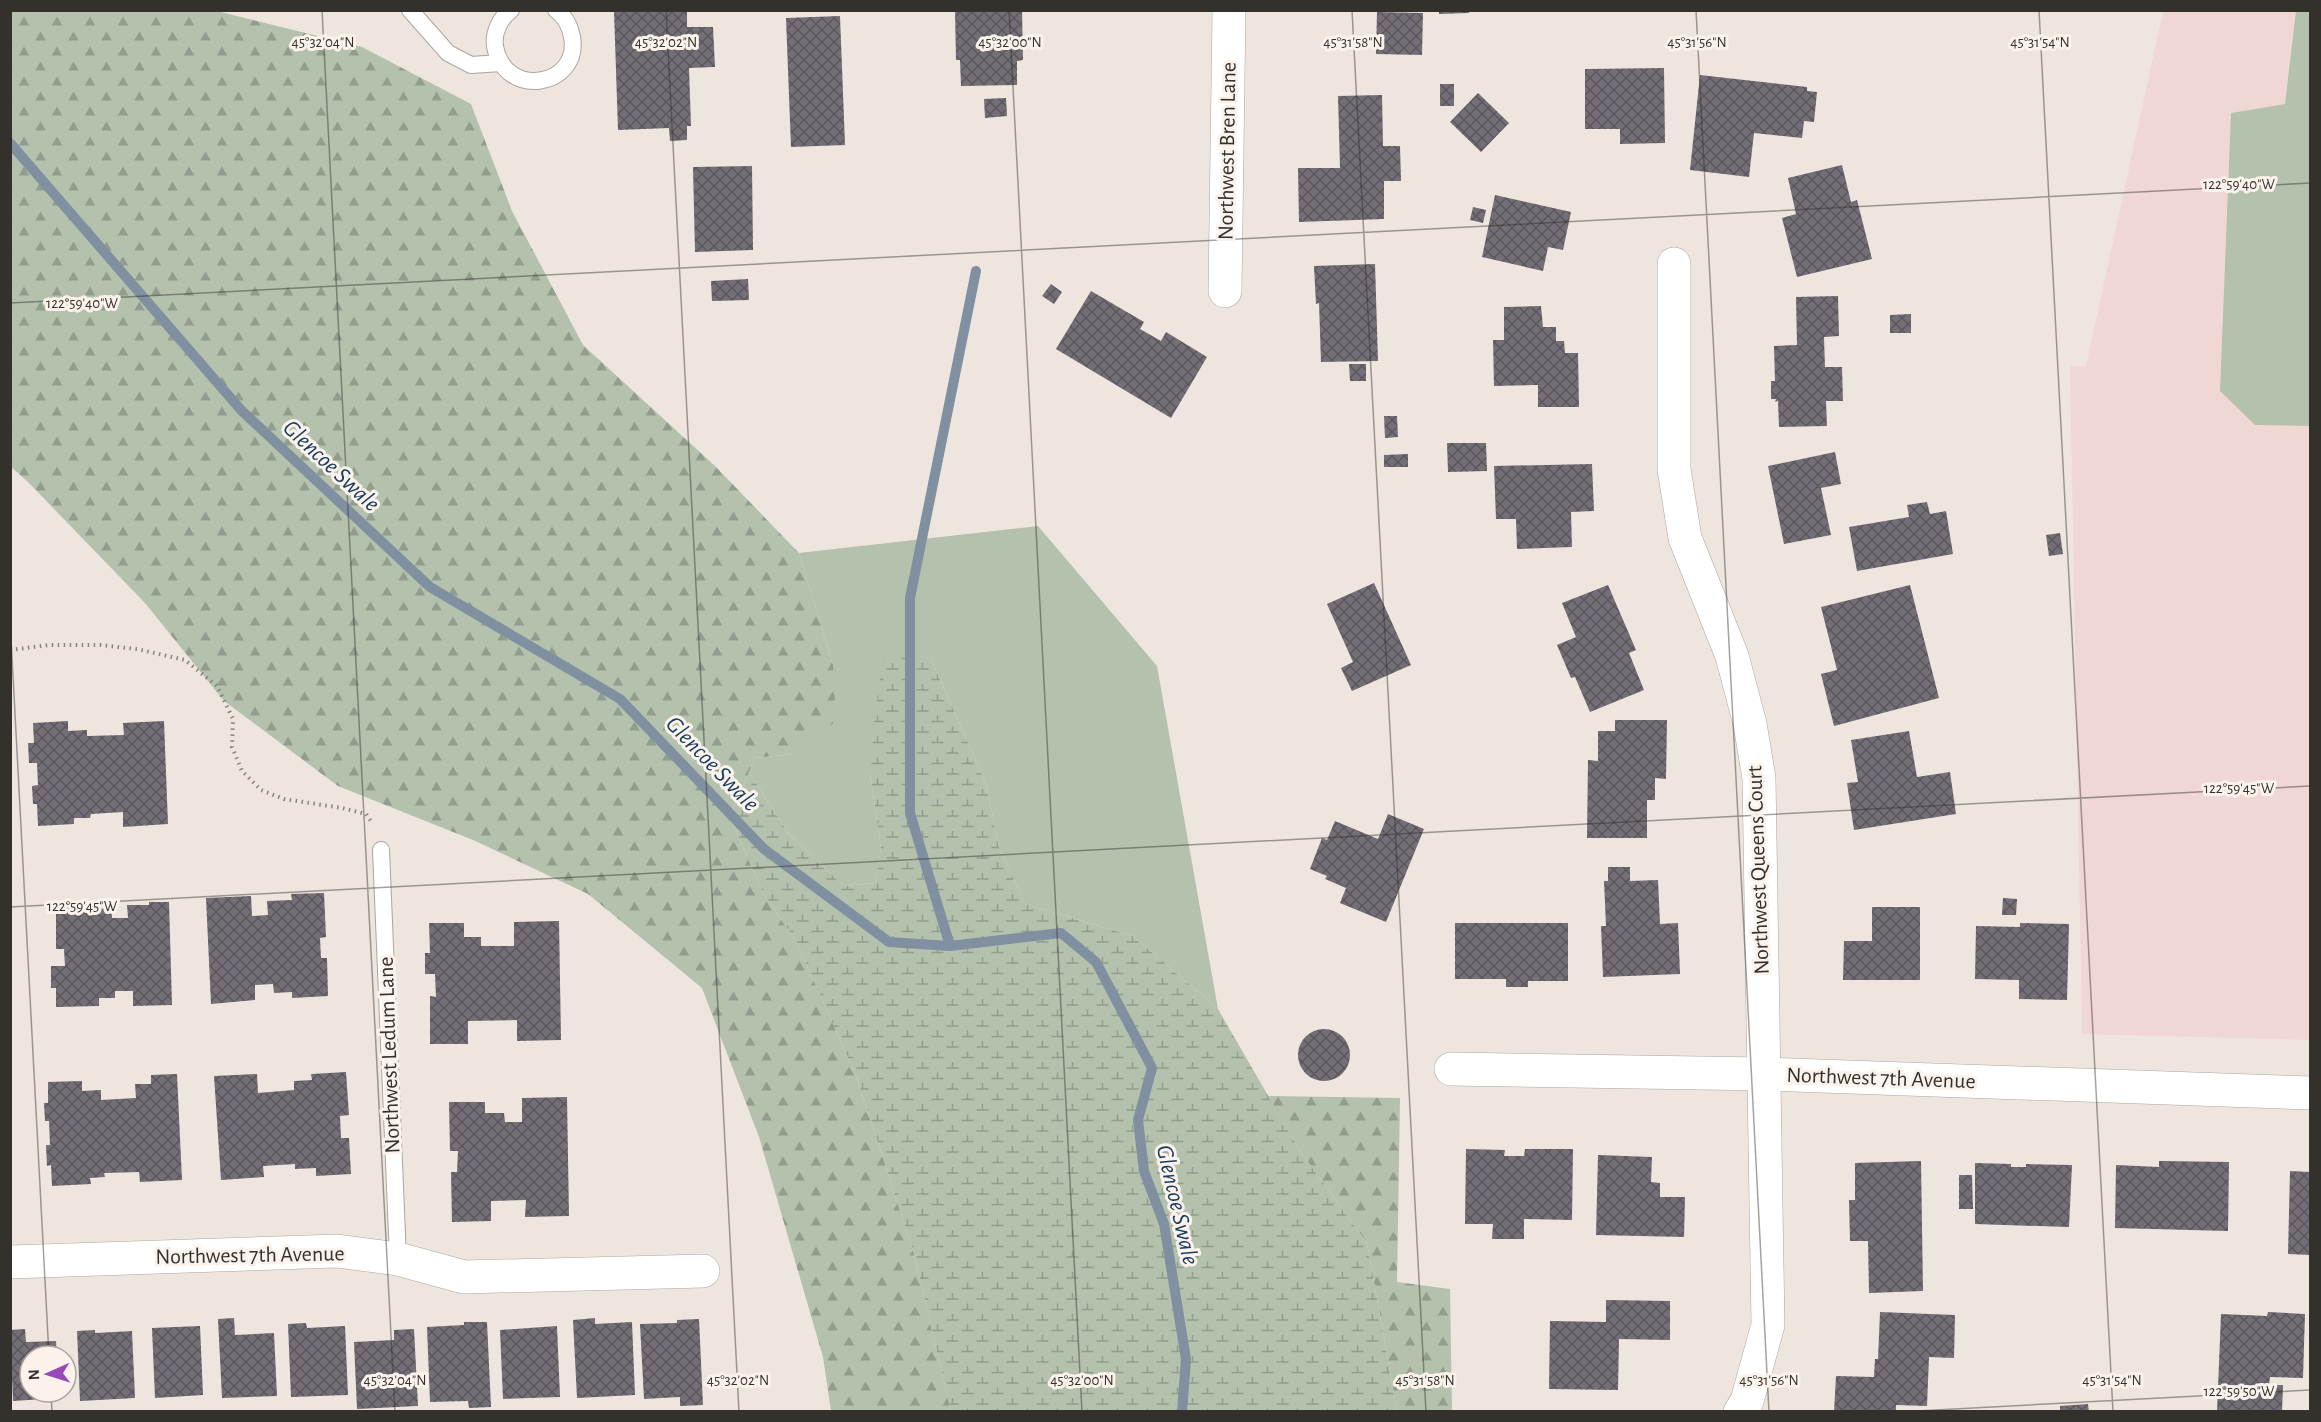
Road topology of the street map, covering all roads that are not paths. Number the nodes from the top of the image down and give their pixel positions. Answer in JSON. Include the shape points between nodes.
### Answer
{"nodes":[{"id":1,"x":410,"y":10,"type":"edge"},
{"id":2,"x":511,"y":10,"type":"edge"},
{"id":3,"x":556,"y":10,"type":"edge"},
{"id":4,"x":1229,"y":10,"type":"edge"},
{"id":5,"x":501,"y":63,"type":"junction"},
{"id":6,"x":1674,"y":264,"type":"dead end"},
{"id":7,"x":1226,"y":291,"type":"dead end"},
{"id":8,"x":381,"y":850,"type":"road end"},
{"id":9,"x":1451,"y":1069,"type":"dead end"},
{"id":10,"x":1764,"y":1074,"type":"junction"},
{"id":11,"x":2310,"y":1093,"type":"edge"},
{"id":12,"x":398,"y":1259,"type":"junction"},
{"id":13,"x":10,"y":1262,"type":"edge"},
{"id":14,"x":703,"y":1271,"type":"dead end"},
{"id":15,"x":1740,"y":1412,"type":"edge"}],
"edges":[{"from":1,"to":5,"type":"lane","via":[[448,53],[471,65]]},
{"from":2,"to":5,"type":"lane","via":[[498,26],[494,41]]},
{"from":3,"to":5,"type":"lane","via":[[571,28],[573,44],[561,71],[548,80],[533,82],[518,79]]},
{"from":4,"to":7,"type":"street","name":"Northwest Bren Lane"},
{"from":6,"to":10,"type":"street","name":"Northwest Queens Court","via":[[1674,469],[1685,538],[1732,656],[1759,778]]},
{"from":8,"to":12,"type":"lane","name":"Northwest Ledum Lane"},
{"from":9,"to":10,"type":"street","name":"Northwest 7th Avenue"},
{"from":10,"to":11,"type":"street","name":"Northwest 7th Avenue"},
{"from":10,"to":15,"type":"street","name":"Northwest Queens Court","via":[[1768,1325],[1747,1401]]},
{"from":12,"to":13,"type":"street","name":"Northwest 7th Avenue","via":[[337,1251]]},
{"from":12,"to":14,"type":"street","name":"Northwest 7th Avenue","via":[[464,1277]]}]}
